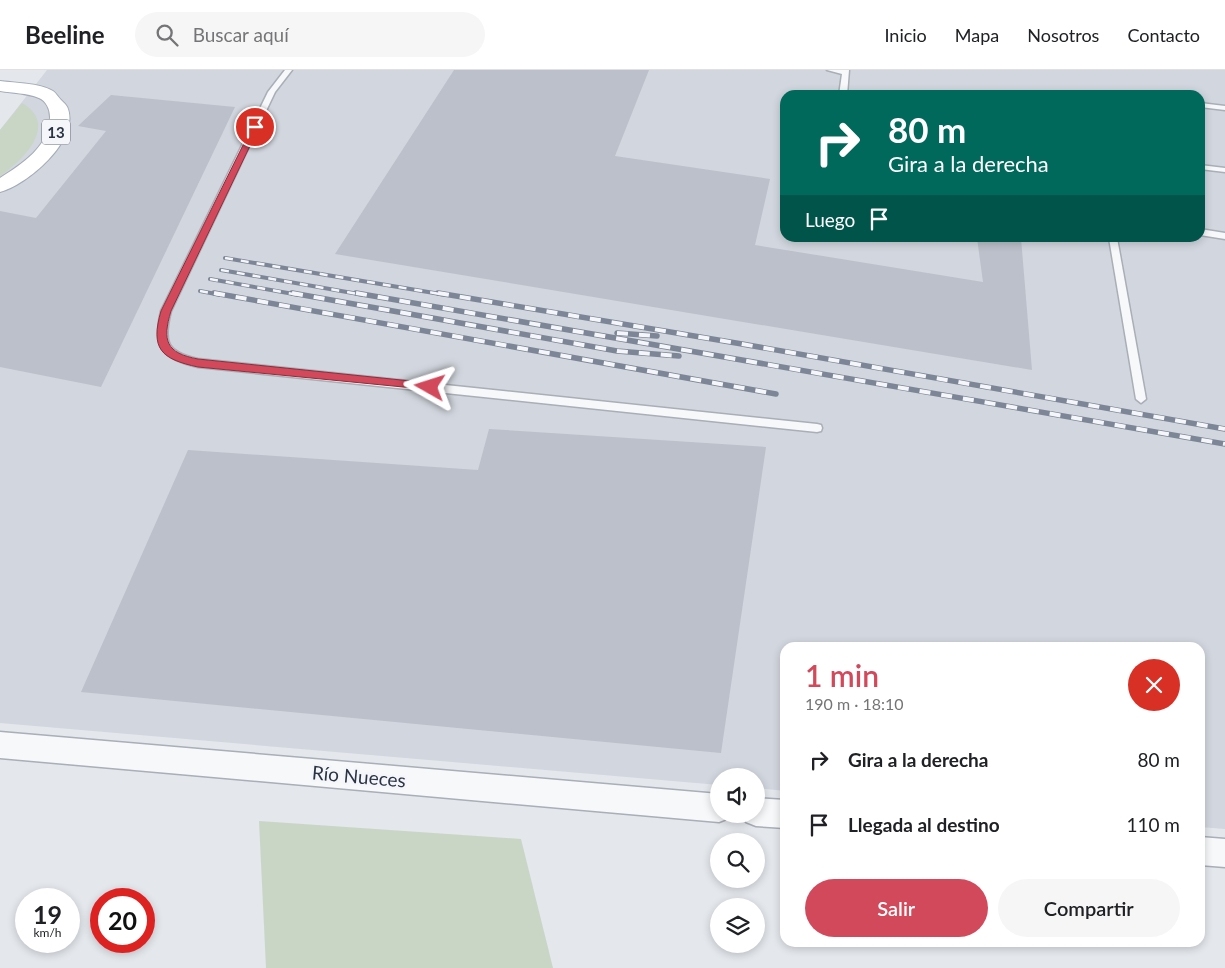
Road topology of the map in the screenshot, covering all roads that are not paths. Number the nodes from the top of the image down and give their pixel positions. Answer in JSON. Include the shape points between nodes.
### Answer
{"nodes":[{"id":1,"x":24,"y":70,"type":"edge"},
{"id":2,"x":288,"y":70,"type":"edge"},
{"id":3,"x":830,"y":70,"type":"edge"},
{"id":4,"x":846,"y":71,"type":"edge"},
{"id":5,"x":844,"y":90,"type":"edge"},
{"id":6,"x":3,"y":91,"type":"edge"},
{"id":7,"x":1205,"y":106,"type":"edge"},
{"id":8,"x":1225,"y":108,"type":"edge"},
{"id":9,"x":1205,"y":168,"type":"edge"},
{"id":10,"x":1225,"y":170,"type":"edge"},
{"id":11,"x":0,"y":186,"type":"edge"},
{"id":12,"x":1205,"y":233,"type":"edge"},
{"id":13,"x":1225,"y":236,"type":"edge"},
{"id":14,"x":1114,"y":242,"type":"edge"},
{"id":15,"x":1141,"y":399,"type":"dead end"},
{"id":16,"x":817,"y":428,"type":"dead end"},
{"id":17,"x":0,"y":744,"type":"edge"},
{"id":18,"x":710,"y":807,"type":"edge"},
{"id":19,"x":765,"y":813,"type":"edge"},
{"id":20,"x":780,"y":814,"type":"edge"},
{"id":21,"x":1205,"y":851,"type":"edge"},
{"id":22,"x":1225,"y":853,"type":"edge"}],
"edges":[{"from":1,"to":6,"type":"main road","number":"13"},
{"from":2,"to":16,"type":"lane","via":[[272,92],[166,311],[161,329],[162,344],[170,353],[198,363]]},
{"from":3,"to":4,"type":"lane"},
{"from":4,"to":5,"type":"lane"},
{"from":6,"to":11,"type":"main road","number":"13","via":[[47,95],[59,109],[58,128],[46,151],[20,174]]},
{"from":7,"to":8,"type":"lane"},
{"from":9,"to":10,"type":"lane"},
{"from":12,"to":13,"type":"lane"},
{"from":14,"to":15,"type":"lane"},
{"from":17,"to":18,"type":"street","name":"Río Nueces"},
{"from":19,"to":20,"type":"street"},
{"from":21,"to":22,"type":"street"}]}
